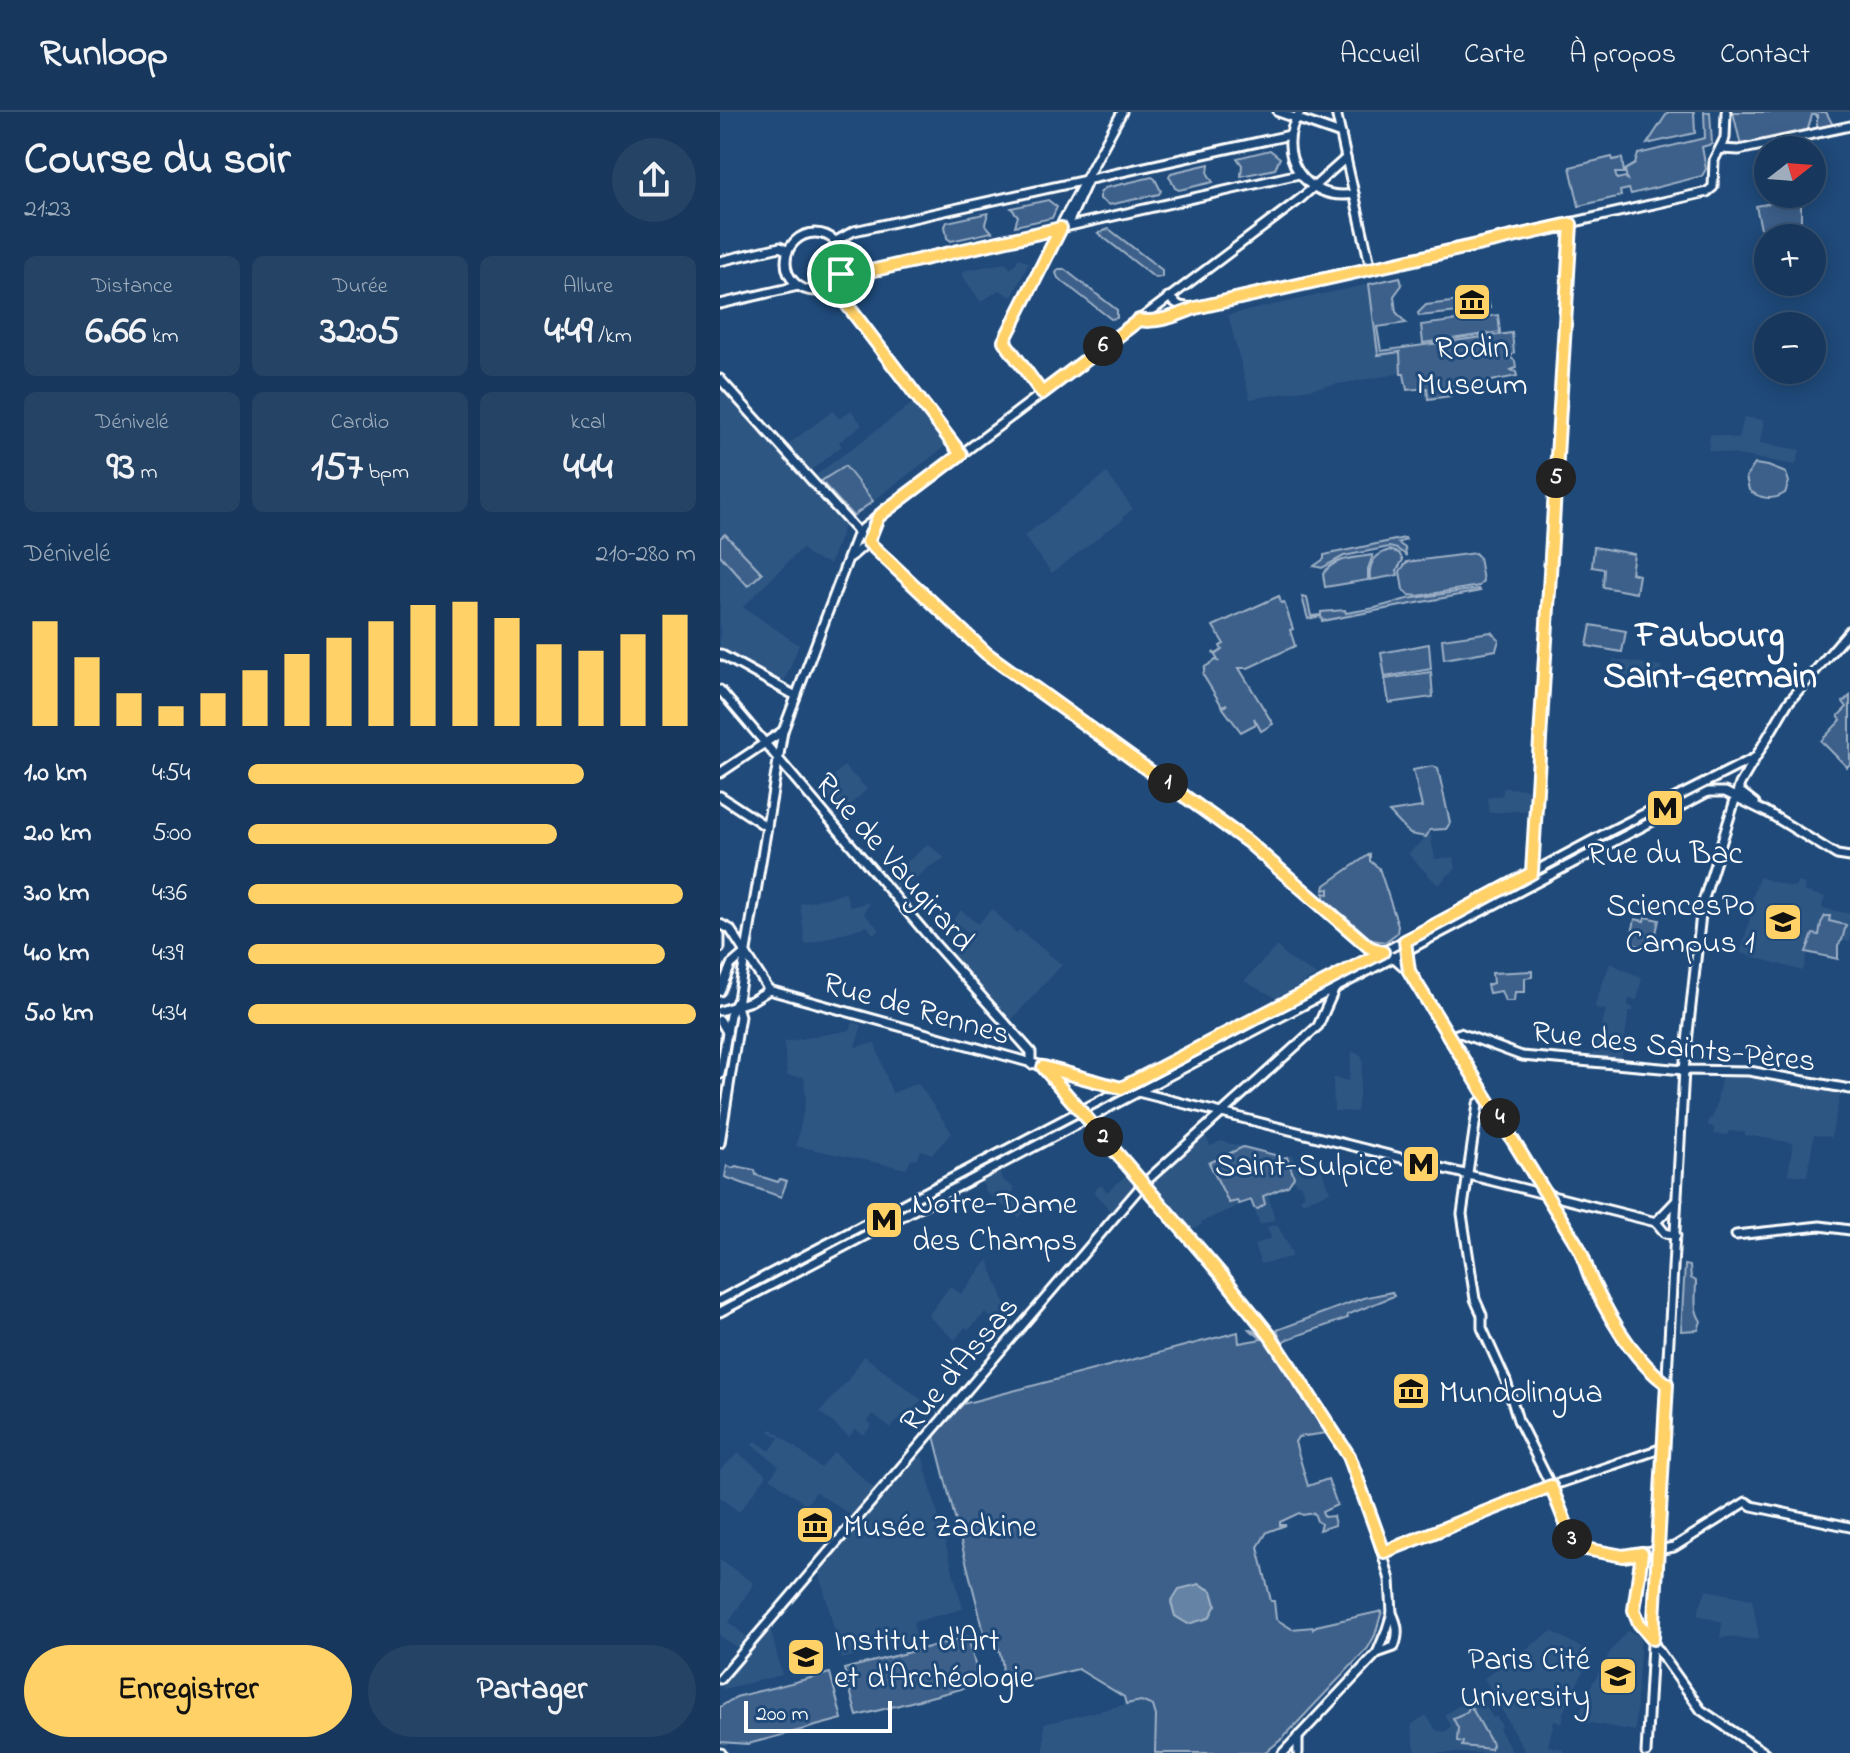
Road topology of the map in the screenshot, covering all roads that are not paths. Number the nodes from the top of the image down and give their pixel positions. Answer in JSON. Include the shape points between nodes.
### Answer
{"nodes":[{"id":1,"x":1122,"y":112,"type":"edge"},
{"id":2,"x":1278,"y":112,"type":"edge"},
{"id":3,"x":1336,"y":112,"type":"edge"},
{"id":4,"x":1726,"y":112,"type":"edge"},
{"id":5,"x":1298,"y":115,"type":"edge"},
{"id":6,"x":1850,"y":126,"type":"edge"},
{"id":7,"x":1341,"y":134,"type":"junction"},
{"id":8,"x":1290,"y":135,"type":"junction"},
{"id":9,"x":1720,"y":149,"type":"junction"},
{"id":10,"x":1346,"y":158,"type":"junction"},
{"id":11,"x":1299,"y":174,"type":"junction"},
{"id":12,"x":1087,"y":179,"type":"junction"},
{"id":13,"x":1313,"y":187,"type":"junction"},
{"id":14,"x":1354,"y":194,"type":"junction"},
{"id":15,"x":1571,"y":224,"type":"junction"},
{"id":16,"x":1061,"y":228,"type":"junction"},
{"id":17,"x":836,"y":241,"type":"junction"},
{"id":18,"x":788,"y":251,"type":"junction"},
{"id":19,"x":720,"y":261,"type":"edge"},
{"id":20,"x":1371,"y":269,"type":"junction"},
{"id":21,"x":841,"y":274,"type":"junction"},
{"id":22,"x":832,"y":285,"type":"junction"},
{"id":23,"x":798,"y":286,"type":"junction"},
{"id":24,"x":1168,"y":297,"type":"junction"},
{"id":25,"x":720,"y":304,"type":"edge"},
{"id":26,"x":1195,"y":308,"type":"junction"},
{"id":27,"x":1139,"y":320,"type":"junction"},
{"id":28,"x":720,"y":379,"type":"edge"},
{"id":29,"x":1042,"y":393,"type":"junction"},
{"id":30,"x":961,"y":454,"type":"junction"},
{"id":31,"x":878,"y":517,"type":"junction"},
{"id":32,"x":858,"y":532,"type":"junction"},
{"id":33,"x":868,"y":542,"type":"junction"},
{"id":34,"x":849,"y":559,"type":"junction"},
{"id":35,"x":1850,"y":630,"type":"edge"},
{"id":36,"x":720,"y":654,"type":"edge"},
{"id":37,"x":720,"y":690,"type":"edge"},
{"id":38,"x":796,"y":696,"type":"junction"},
{"id":39,"x":783,"y":731,"type":"junction"},
{"id":40,"x":765,"y":744,"type":"junction"},
{"id":41,"x":1754,"y":758,"type":"junction"},
{"id":42,"x":778,"y":761,"type":"junction"},
{"id":43,"x":720,"y":773,"type":"edge"},
{"id":44,"x":1737,"y":794,"type":"junction"},
{"id":45,"x":720,"y":796,"type":"edge"},
{"id":46,"x":767,"y":827,"type":"junction"},
{"id":47,"x":1850,"y":857,"type":"edge"},
{"id":48,"x":1532,"y":873,"type":"junction"},
{"id":49,"x":1531,"y":885,"type":"junction"},
{"id":50,"x":720,"y":924,"type":"edge"},
{"id":51,"x":720,"y":935,"type":"edge"},
{"id":52,"x":1405,"y":945,"type":"junction"},
{"id":53,"x":720,"y":948,"type":"edge"},
{"id":54,"x":1383,"y":952,"type":"junction"},
{"id":55,"x":745,"y":953,"type":"junction"},
{"id":56,"x":1393,"y":957,"type":"junction"},
{"id":57,"x":1409,"y":971,"type":"junction"},
{"id":58,"x":1334,"y":982,"type":"junction"},
{"id":59,"x":769,"y":990,"type":"junction"},
{"id":60,"x":720,"y":991,"type":"edge"},
{"id":61,"x":737,"y":1006,"type":"junction"},
{"id":62,"x":720,"y":1011,"type":"edge"},
{"id":63,"x":720,"y":1020,"type":"edge"},
{"id":64,"x":727,"y":1032,"type":"junction"},
{"id":65,"x":1448,"y":1037,"type":"junction"},
{"id":66,"x":1031,"y":1064,"type":"junction"},
{"id":67,"x":1043,"y":1067,"type":"junction"},
{"id":68,"x":1684,"y":1070,"type":"junction"},
{"id":69,"x":1062,"y":1073,"type":"junction"},
{"id":70,"x":720,"y":1074,"type":"edge"},
{"id":71,"x":1060,"y":1087,"type":"junction"},
{"id":72,"x":1121,"y":1088,"type":"junction"},
{"id":73,"x":1850,"y":1089,"type":"edge"},
{"id":74,"x":1139,"y":1092,"type":"junction"},
{"id":75,"x":1483,"y":1094,"type":"junction"},
{"id":76,"x":1080,"y":1109,"type":"junction"},
{"id":77,"x":1222,"y":1112,"type":"junction"},
{"id":78,"x":1088,"y":1118,"type":"junction"},
{"id":79,"x":721,"y":1134,"type":"edge"},
{"id":80,"x":720,"y":1143,"type":"edge"},
{"id":81,"x":1466,"y":1173,"type":"junction"},
{"id":82,"x":1143,"y":1184,"type":"junction"},
{"id":83,"x":1548,"y":1195,"type":"junction"},
{"id":84,"x":1678,"y":1200,"type":"junction"},
{"id":85,"x":1656,"y":1222,"type":"junction"},
{"id":86,"x":1850,"y":1230,"type":"edge"},
{"id":87,"x":1736,"y":1235,"type":"dead end"},
{"id":88,"x":1676,"y":1236,"type":"junction"},
{"id":89,"x":720,"y":1300,"type":"edge"},
{"id":90,"x":720,"y":1312,"type":"edge"},
{"id":91,"x":1667,"y":1384,"type":"junction"},
{"id":92,"x":1663,"y":1448,"type":"junction"},
{"id":93,"x":1551,"y":1486,"type":"junction"},
{"id":94,"x":1850,"y":1527,"type":"edge"},
{"id":95,"x":1658,"y":1550,"type":"junction"},
{"id":96,"x":1384,"y":1552,"type":"junction"},
{"id":97,"x":1642,"y":1553,"type":"junction"},
{"id":98,"x":1392,"y":1613,"type":"junction"},
{"id":99,"x":1653,"y":1639,"type":"junction"},
{"id":100,"x":1377,"y":1653,"type":"junction"},
{"id":101,"x":720,"y":1679,"type":"edge"},
{"id":102,"x":1298,"y":1736,"type":"junction"},
{"id":103,"x":1762,"y":1751,"type":"edge"},
{"id":104,"x":1283,"y":1753,"type":"edge"},
{"id":105,"x":1298,"y":1753,"type":"edge"},
{"id":106,"x":1646,"y":1753,"type":"edge"}],
"edges":[{"from":1,"to":12,"type":"main road"},
{"from":2,"to":5,"type":"main road"},
{"from":3,"to":7,"type":"main road"},
{"from":4,"to":9,"type":"main road"},
{"from":5,"to":7,"type":"main road"},
{"from":5,"to":8,"type":"main road"},
{"from":6,"to":9,"type":"main road","via":[[1739,150]]},
{"from":7,"to":10,"type":"main road"},
{"from":8,"to":11,"type":"main road","via":[[1290,155]]},
{"from":8,"to":12,"type":"main road"},
{"from":9,"to":15,"type":"main road","via":[[1713,187],[1707,192]]},
{"from":10,"to":13,"type":"main road"},
{"from":10,"to":14,"type":"main road"},
{"from":11,"to":13,"type":"main road"},
{"from":11,"to":16,"type":"main road"},
{"from":12,"to":16,"type":"main road"},
{"from":12,"to":17,"type":"main road","via":[[854,231]]},
{"from":13,"to":14,"type":"main road","via":[[1335,195]]},
{"from":13,"to":24,"type":"main road"},
{"from":14,"to":20,"type":"main road"},
{"from":15,"to":20,"type":"main road"},
{"from":15,"to":48,"type":"main road"},
{"from":16,"to":21,"type":"main road"},
{"from":16,"to":29,"type":"main road","via":[[1004,341]]},
{"from":17,"to":18,"type":"main road","via":[[822,233],[806,234]]},
{"from":17,"to":21,"type":"main road","via":[[844,258]]},
{"from":18,"to":19,"type":"main road","via":[[780,247]]},
{"from":18,"to":23,"type":"main road","via":[[788,270]]},
{"from":20,"to":26,"type":"main road"},
{"from":21,"to":22,"type":"main road"},
{"from":22,"to":23,"type":"main road","via":[[813,291]]},
{"from":22,"to":30,"type":"main road"},
{"from":23,"to":25,"type":"main road"},
{"from":24,"to":26,"type":"main road"},
{"from":24,"to":27,"type":"main road"},
{"from":26,"to":27,"type":"main road"},
{"from":27,"to":29,"type":"main road"},
{"from":28,"to":32,"type":"main road"},
{"from":29,"to":30,"type":"main road"},
{"from":30,"to":31,"type":"main road"},
{"from":31,"to":32,"type":"main road"},
{"from":31,"to":33,"type":"main road"},
{"from":32,"to":33,"type":"main road"},
{"from":32,"to":34,"type":"main road"},
{"from":33,"to":34,"type":"main road"},
{"from":33,"to":54,"type":"main road","via":[[986,653],[1248,842],[1369,947]]},
{"from":34,"to":38,"type":"main road"},
{"from":35,"to":41,"type":"main road","via":[[1787,704]]},
{"from":36,"to":38,"type":"main road"},
{"from":37,"to":40,"type":"main road","name":"Rue de Vaugirard"},
{"from":38,"to":39,"type":"main road"},
{"from":39,"to":40,"type":"main road"},
{"from":39,"to":42,"type":"main road"},
{"from":40,"to":42,"type":"main road","name":"Rue de Vaugirard"},
{"from":40,"to":43,"type":"main road"},
{"from":41,"to":44,"type":"main road"},
{"from":41,"to":48,"type":"main road"},
{"from":42,"to":46,"type":"main road"},
{"from":42,"to":66,"type":"main road","name":"Rue de Vaugirard","via":[[1031,1052]]},
{"from":44,"to":47,"type":"main road","via":[[1837,855]]},
{"from":44,"to":49,"type":"main road","via":[[1708,792]]},
{"from":44,"to":68,"type":"main road","via":[[1702,905]]},
{"from":45,"to":46,"type":"main road"},
{"from":46,"to":55,"type":"main road"},
{"from":48,"to":49,"type":"main road"},
{"from":48,"to":52,"type":"main road"},
{"from":49,"to":52,"type":"main road"},
{"from":50,"to":55,"type":"main road","via":[[730,929]]},
{"from":51,"to":53,"type":"main road"},
{"from":52,"to":54,"type":"main road"},
{"from":52,"to":56,"type":"main road"},
{"from":52,"to":57,"type":"main road"},
{"from":54,"to":56,"type":"main road"},
{"from":54,"to":58,"type":"main road"},
{"from":55,"to":59,"type":"main road"},
{"from":55,"to":60,"type":"main road","via":[[731,965]]},
{"from":55,"to":61,"type":"main road"},
{"from":56,"to":57,"type":"main road"},
{"from":56,"to":58,"type":"main road"},
{"from":57,"to":65,"type":"main road"},
{"from":58,"to":72,"type":"main road"},
{"from":58,"to":74,"type":"main road"},
{"from":58,"to":77,"type":"main road","name":"Rue d'Assas","via":[[1318,1026]]},
{"from":59,"to":61,"type":"main road"},
{"from":59,"to":66,"type":"main road","name":"Rue de Rennes"},
{"from":61,"to":62,"type":"main road"},
{"from":61,"to":64,"type":"main road"},
{"from":61,"to":79,"type":"main road","via":[[740,1016]]},
{"from":63,"to":64,"type":"main road"},
{"from":64,"to":70,"type":"main road"},
{"from":65,"to":68,"type":"main road","name":"Rue des Saints-Pères","via":[[1460,1033],[1522,1056]]},
{"from":65,"to":75,"type":"main road"},
{"from":66,"to":67,"type":"main road","name":"Rue de Rennes"},
{"from":67,"to":69,"type":"main road","name":"Rue de Rennes"},
{"from":67,"to":71,"type":"main road"},
{"from":68,"to":73,"type":"main road","name":"Rue des Saints-Pères","via":[[1749,1071]]},
{"from":68,"to":84,"type":"main road"},
{"from":69,"to":71,"type":"main road"},
{"from":69,"to":72,"type":"main road","name":"Rue de Rennes"},
{"from":71,"to":76,"type":"main road"},
{"from":72,"to":74,"type":"main road","name":"Rue de Rennes"},
{"from":72,"to":76,"type":"main road"},
{"from":74,"to":77,"type":"main road","name":"Rue de Rennes"},
{"from":74,"to":78,"type":"main road"},
{"from":75,"to":81,"type":"main road"},
{"from":75,"to":83,"type":"main road"},
{"from":76,"to":78,"type":"main road"},
{"from":76,"to":89,"type":"main road"},
{"from":77,"to":81,"type":"main road","name":"Rue de Rennes"},
{"from":77,"to":82,"type":"main road","name":"Rue d'Assas"},
{"from":78,"to":82,"type":"main road"},
{"from":78,"to":90,"type":"main road"},
{"from":79,"to":80,"type":"main road"},
{"from":81,"to":83,"type":"main road","name":"Rue de Rennes"},
{"from":81,"to":93,"type":"main road","via":[[1462,1214],[1482,1328]]},
{"from":82,"to":96,"type":"main road","via":[[1252,1312],[1349,1456]]},
{"from":82,"to":101,"type":"main road","name":"Rue d'Assas"},
{"from":83,"to":85,"type":"main road","name":"Rue de Rennes"},
{"from":83,"to":91,"type":"main road","via":[[1613,1318],[1651,1372]]},
{"from":84,"to":85,"type":"main road"},
{"from":84,"to":88,"type":"main road"},
{"from":85,"to":88,"type":"main road"},
{"from":86,"to":87,"type":"main road","via":[[1820,1226]]},
{"from":88,"to":91,"type":"main road"},
{"from":91,"to":92,"type":"main road"},
{"from":92,"to":93,"type":"main road"},
{"from":92,"to":95,"type":"main road"},
{"from":93,"to":96,"type":"main road"},
{"from":93,"to":97,"type":"main road","via":[[1575,1547],[1623,1556]]},
{"from":94,"to":95,"type":"main road","via":[[1746,1502],[1679,1544]]},
{"from":95,"to":97,"type":"main road"},
{"from":95,"to":99,"type":"main road"},
{"from":96,"to":98,"type":"main road"},
{"from":97,"to":99,"type":"main road","via":[[1634,1610]]},
{"from":98,"to":100,"type":"main road"},
{"from":98,"to":100,"type":"main road","via":[[1398,1628],[1394,1647]]},
{"from":99,"to":103,"type":"main road","via":[[1701,1710]]},
{"from":99,"to":106,"type":"main road"},
{"from":100,"to":102,"type":"main road"},
{"from":102,"to":104,"type":"main road"},
{"from":102,"to":105,"type":"main road"}]}
